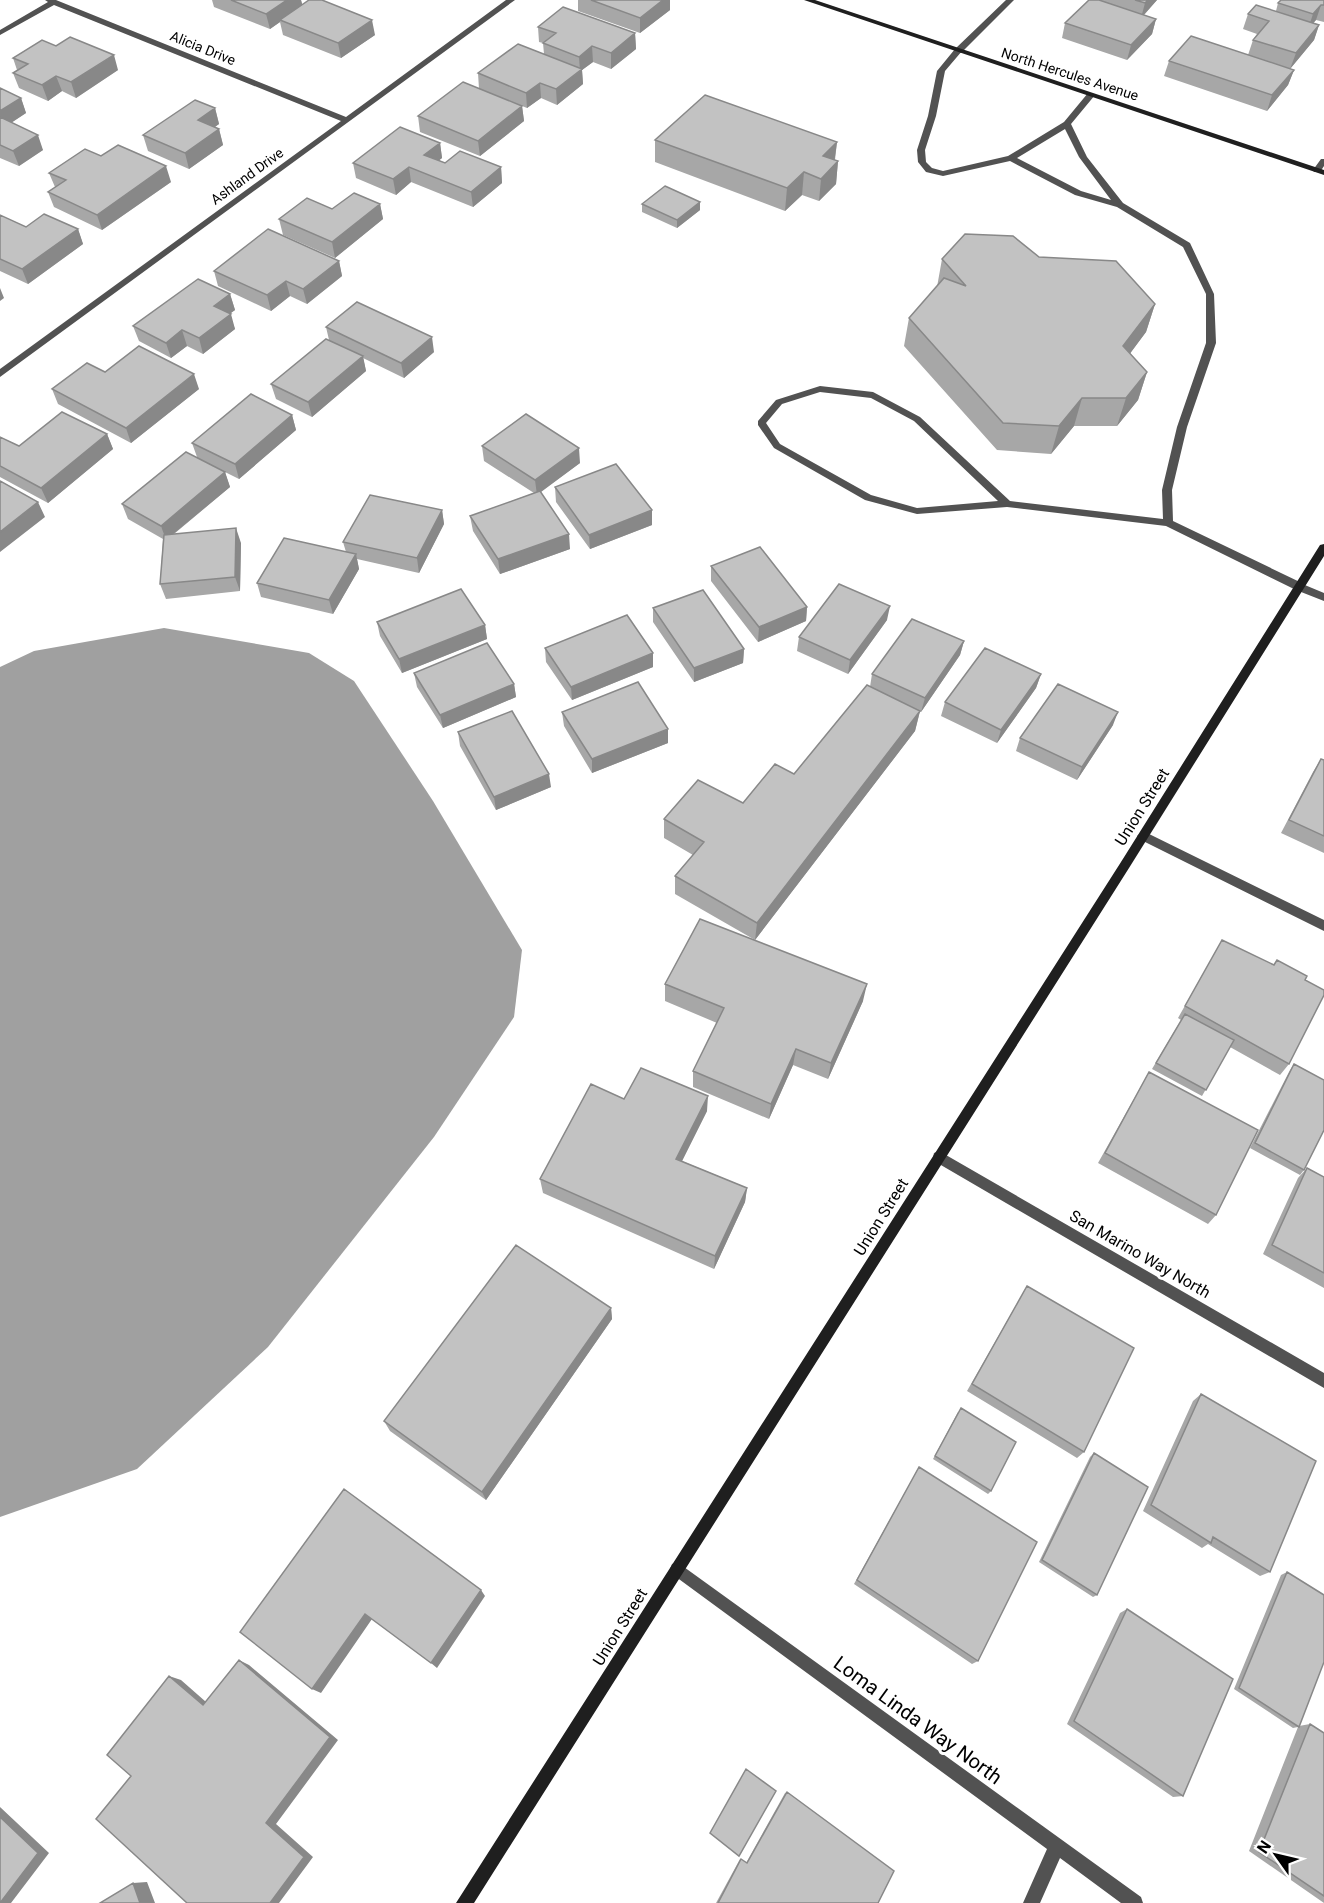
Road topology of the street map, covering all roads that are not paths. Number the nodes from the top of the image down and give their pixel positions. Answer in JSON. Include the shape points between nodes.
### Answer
{"nodes":[{"id":1,"x":510,"y":0,"type":"edge"},
{"id":2,"x":808,"y":0,"type":"edge"},
{"id":3,"x":1010,"y":0,"type":"edge"},
{"id":4,"x":51,"y":1,"type":"edge"},
{"id":5,"x":0,"y":33,"type":"edge"},
{"id":6,"x":958,"y":51,"type":"junction"},
{"id":7,"x":1091,"y":95,"type":"junction"},
{"id":8,"x":346,"y":120,"type":"junction"},
{"id":9,"x":1067,"y":124,"type":"junction"},
{"id":10,"x":1011,"y":158,"type":"junction"},
{"id":11,"x":1324,"y":161,"type":"edge"},
{"id":12,"x":1321,"y":171,"type":"edge"},
{"id":13,"x":1119,"y":205,"type":"junction"},
{"id":14,"x":0,"y":374,"type":"edge"},
{"id":15,"x":1007,"y":504,"type":"junction"},
{"id":16,"x":1168,"y":523,"type":"junction"},
{"id":17,"x":1324,"y":548,"type":"edge"},
{"id":18,"x":1300,"y":586,"type":"junction"},
{"id":19,"x":1324,"y":597,"type":"edge"},
{"id":20,"x":1143,"y":836,"type":"junction"},
{"id":21,"x":1324,"y":926,"type":"edge"},
{"id":22,"x":939,"y":1157,"type":"junction"},
{"id":23,"x":1324,"y":1381,"type":"edge"},
{"id":24,"x":676,"y":1569,"type":"junction"},
{"id":25,"x":1056,"y":1848,"type":"junction"},
{"id":26,"x":464,"y":1903,"type":"edge"},
{"id":27,"x":1031,"y":1903,"type":"edge"},
{"id":28,"x":1135,"y":1903,"type":"edge"}],
"edges":[{"from":1,"to":8,"type":"street","name":"Ashland Drive"},
{"from":2,"to":6,"type":"street","name":"North Hercules Avenue"},
{"from":3,"to":6,"type":"street"},
{"from":4,"to":5,"type":"street"},
{"from":4,"to":8,"type":"street","name":"Alicia Drive"},
{"from":6,"to":7,"type":"street","name":"North Hercules Avenue"},
{"from":6,"to":10,"type":"street","via":[[941,71],[933,116],[921,150],[922,162],[929,170],[943,174]]},
{"from":7,"to":9,"type":"street"},
{"from":7,"to":12,"type":"street","name":"North Hercules Avenue"},
{"from":8,"to":14,"type":"street","name":"Ashland Drive"},
{"from":9,"to":10,"type":"street"},
{"from":9,"to":13,"type":"street","via":[[1092,173]]},
{"from":10,"to":13,"type":"street","via":[[1078,193]]},
{"from":11,"to":12,"type":"street"},
{"from":13,"to":16,"type":"street","via":[[1187,245],[1210,294],[1211,343],[1182,427],[1167,490]]},
{"from":15,"to":15,"type":"street","via":[[917,419],[873,395],[820,389],[779,402],[761,423],[777,446],[868,498],[917,511]]},
{"from":15,"to":16,"type":"street"},
{"from":16,"to":18,"type":"street"},
{"from":17,"to":18,"type":"street","name":"Union Street"},
{"from":18,"to":19,"type":"street"},
{"from":18,"to":20,"type":"street","name":"Union Street"},
{"from":20,"to":21,"type":"street"},
{"from":20,"to":22,"type":"street","name":"Union Street"},
{"from":22,"to":23,"type":"street","name":"San Marino Way North"},
{"from":22,"to":24,"type":"street","name":"Union Street"},
{"from":24,"to":25,"type":"street","name":"Loma Linda Way North"},
{"from":24,"to":26,"type":"street","name":"Union Street"},
{"from":25,"to":27,"type":"street"},
{"from":25,"to":28,"type":"street","name":"Loma Linda Way North"}]}
